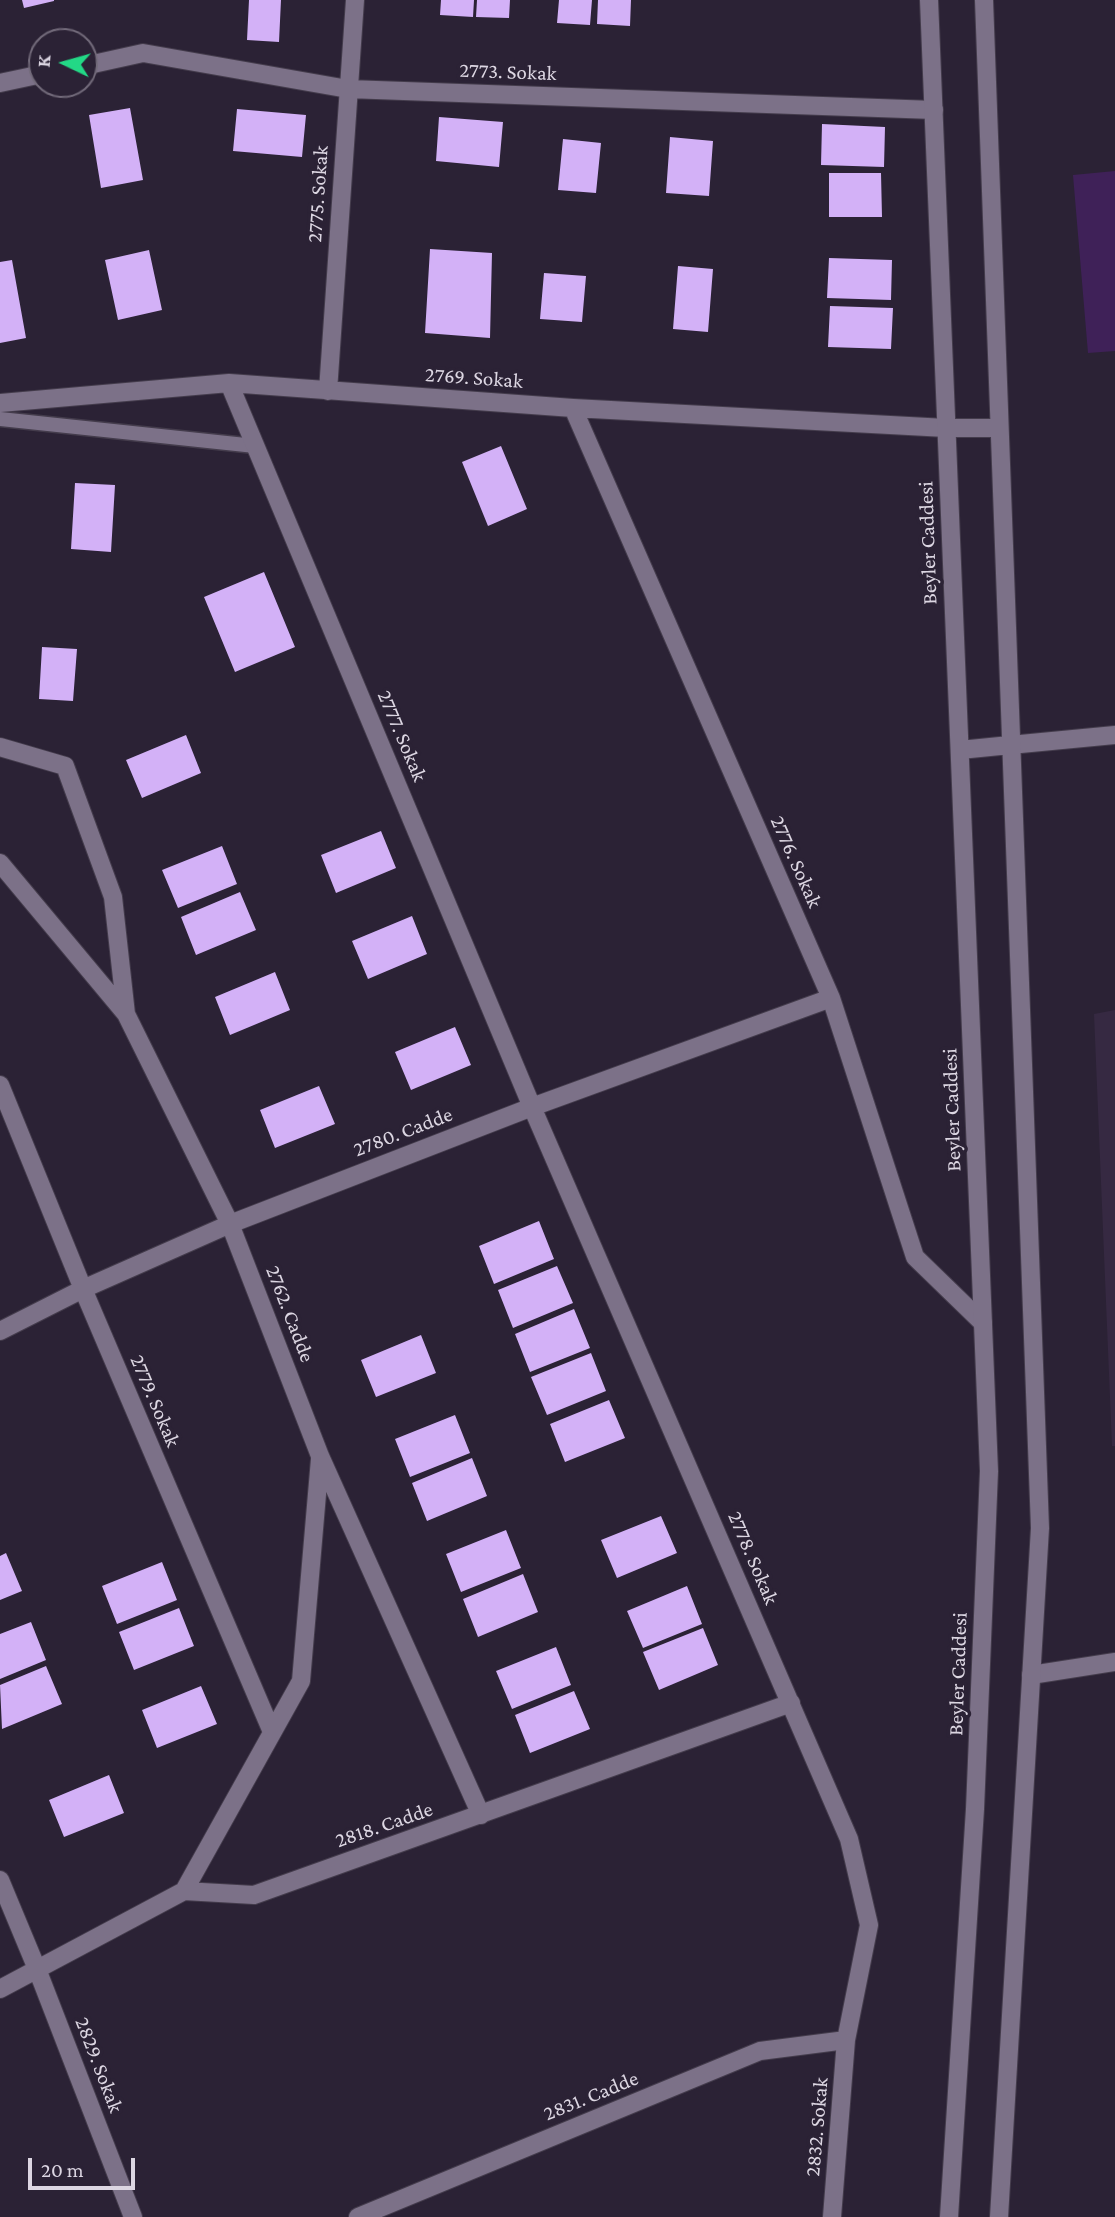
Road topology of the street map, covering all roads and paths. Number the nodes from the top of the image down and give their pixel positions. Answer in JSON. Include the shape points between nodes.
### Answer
{"nodes":[{"id":1,"x":355,"y":0,"type":"edge"},
{"id":2,"x":929,"y":0,"type":"edge"},
{"id":3,"x":984,"y":0,"type":"edge"},
{"id":4,"x":98,"y":63,"type":"edge"},
{"id":5,"x":28,"y":78,"type":"edge"},
{"id":6,"x":0,"y":83,"type":"edge"},
{"id":7,"x":348,"y":89,"type":"junction"},
{"id":8,"x":934,"y":110,"type":"junction"},
{"id":9,"x":229,"y":383,"type":"junction"},
{"id":10,"x":328,"y":391,"type":"junction"},
{"id":11,"x":0,"y":403,"type":"edge"},
{"id":12,"x":573,"y":408,"type":"junction"},
{"id":13,"x":0,"y":419,"type":"edge"},
{"id":14,"x":946,"y":428,"type":"junction"},
{"id":15,"x":999,"y":428,"type":"junction"},
{"id":16,"x":255,"y":446,"type":"junction"},
{"id":17,"x":1115,"y":735,"type":"edge"},
{"id":18,"x":1010,"y":744,"type":"junction"},
{"id":19,"x":0,"y":747,"type":"edge"},
{"id":20,"x":960,"y":750,"type":"junction"},
{"id":21,"x":0,"y":863,"type":"edge"},
{"id":22,"x":831,"y":998,"type":"junction"},
{"id":23,"x":126,"y":1014,"type":"junction"},
{"id":24,"x":0,"y":1085,"type":"edge"},
{"id":25,"x":532,"y":1107,"type":"junction"},
{"id":26,"x":230,"y":1224,"type":"junction"},
{"id":27,"x":82,"y":1289,"type":"junction"},
{"id":28,"x":983,"y":1323,"type":"junction"},
{"id":29,"x":0,"y":1331,"type":"edge"},
{"id":30,"x":320,"y":1456,"type":"junction"},
{"id":31,"x":1115,"y":1662,"type":"edge"},
{"id":32,"x":1031,"y":1675,"type":"junction"},
{"id":33,"x":791,"y":1703,"type":"junction"},
{"id":34,"x":272,"y":1732,"type":"junction"},
{"id":35,"x":481,"y":1815,"type":"junction"},
{"id":36,"x":0,"y":1880,"type":"edge"},
{"id":37,"x":184,"y":1891,"type":"junction"},
{"id":38,"x":37,"y":1969,"type":"junction"},
{"id":39,"x":0,"y":1989,"type":"edge"},
{"id":40,"x":846,"y":2040,"type":"junction"},
{"id":41,"x":133,"y":2217,"type":"edge"},
{"id":42,"x":358,"y":2217,"type":"edge"},
{"id":43,"x":832,"y":2217,"type":"edge"},
{"id":44,"x":948,"y":2217,"type":"edge"},
{"id":45,"x":999,"y":2217,"type":"edge"}],
"edges":[{"from":1,"to":7,"type":"street","name":"2775. Sokak"},
{"from":2,"to":8,"type":"street","name":"Beyler Caddesi"},
{"from":3,"to":15,"type":"street"},
{"from":4,"to":7,"type":"street","name":"2773. Sokak","via":[[143,53]]},
{"from":5,"to":6,"type":"street"},
{"from":7,"to":8,"type":"street","name":"2773. Sokak"},
{"from":7,"to":10,"type":"street","name":"2775. Sokak"},
{"from":8,"to":14,"type":"street","name":"Beyler Caddesi"},
{"from":9,"to":10,"type":"street","name":"2769. Sokak"},
{"from":9,"to":11,"type":"street","name":"2769. Sokak"},
{"from":9,"to":16,"type":"street","name":"2777. Sokak"},
{"from":10,"to":12,"type":"street","name":"2769. Sokak"},
{"from":12,"to":14,"type":"street","name":"2769. Sokak"},
{"from":12,"to":22,"type":"street","name":"2776. Sokak"},
{"from":13,"to":16,"type":"lane"},
{"from":14,"to":15,"type":"street","name":"2769. Sokak"},
{"from":14,"to":20,"type":"street","name":"Beyler Caddesi"},
{"from":15,"to":18,"type":"street"},
{"from":16,"to":25,"type":"street","name":"2777. Sokak"},
{"from":17,"to":18,"type":"street"},
{"from":18,"to":20,"type":"street"},
{"from":18,"to":32,"type":"street","via":[[1040,1528]]},
{"from":19,"to":23,"type":"street","via":[[65,766],[113,897]]},
{"from":20,"to":28,"type":"street","name":"Beyler Caddesi"},
{"from":21,"to":23,"type":"street","name":"2762. Cadde"},
{"from":22,"to":25,"type":"street","name":"2780. Cadde"},
{"from":22,"to":28,"type":"street","name":"2776. Sokak","via":[[915,1257]]},
{"from":23,"to":26,"type":"street","name":"2762. Cadde"},
{"from":24,"to":27,"type":"street","name":"2779. Sokak"},
{"from":25,"to":26,"type":"street","name":"2780. Cadde"},
{"from":25,"to":33,"type":"street","name":"2778. Sokak"},
{"from":26,"to":27,"type":"street","name":"2780. Cadde"},
{"from":26,"to":30,"type":"street","name":"2762. Cadde"},
{"from":27,"to":29,"type":"street","name":"2780. Cadde"},
{"from":27,"to":34,"type":"street","name":"2779. Sokak"},
{"from":28,"to":44,"type":"street","name":"Beyler Caddesi","via":[[989,1485],[975,1808]]},
{"from":30,"to":34,"type":"street","via":[[301,1681]]},
{"from":30,"to":35,"type":"street","name":"2762. Cadde"},
{"from":31,"to":32,"type":"street"},
{"from":32,"to":45,"type":"street"},
{"from":33,"to":35,"type":"street","name":"2818. Cadde"},
{"from":33,"to":40,"type":"street","name":"2778. Sokak","via":[[849,1839],[869,1925]]},
{"from":34,"to":37,"type":"street"},
{"from":35,"to":37,"type":"street","name":"2818. Cadde","via":[[254,1895]]},
{"from":36,"to":38,"type":"street","name":"2829. Sokak"},
{"from":37,"to":38,"type":"street"},
{"from":38,"to":39,"type":"street"},
{"from":38,"to":41,"type":"street","name":"2829. Sokak"},
{"from":40,"to":42,"type":"street","name":"2831. Cadde","via":[[760,2051]]},
{"from":40,"to":43,"type":"street","name":"2832. Sokak"}]}
